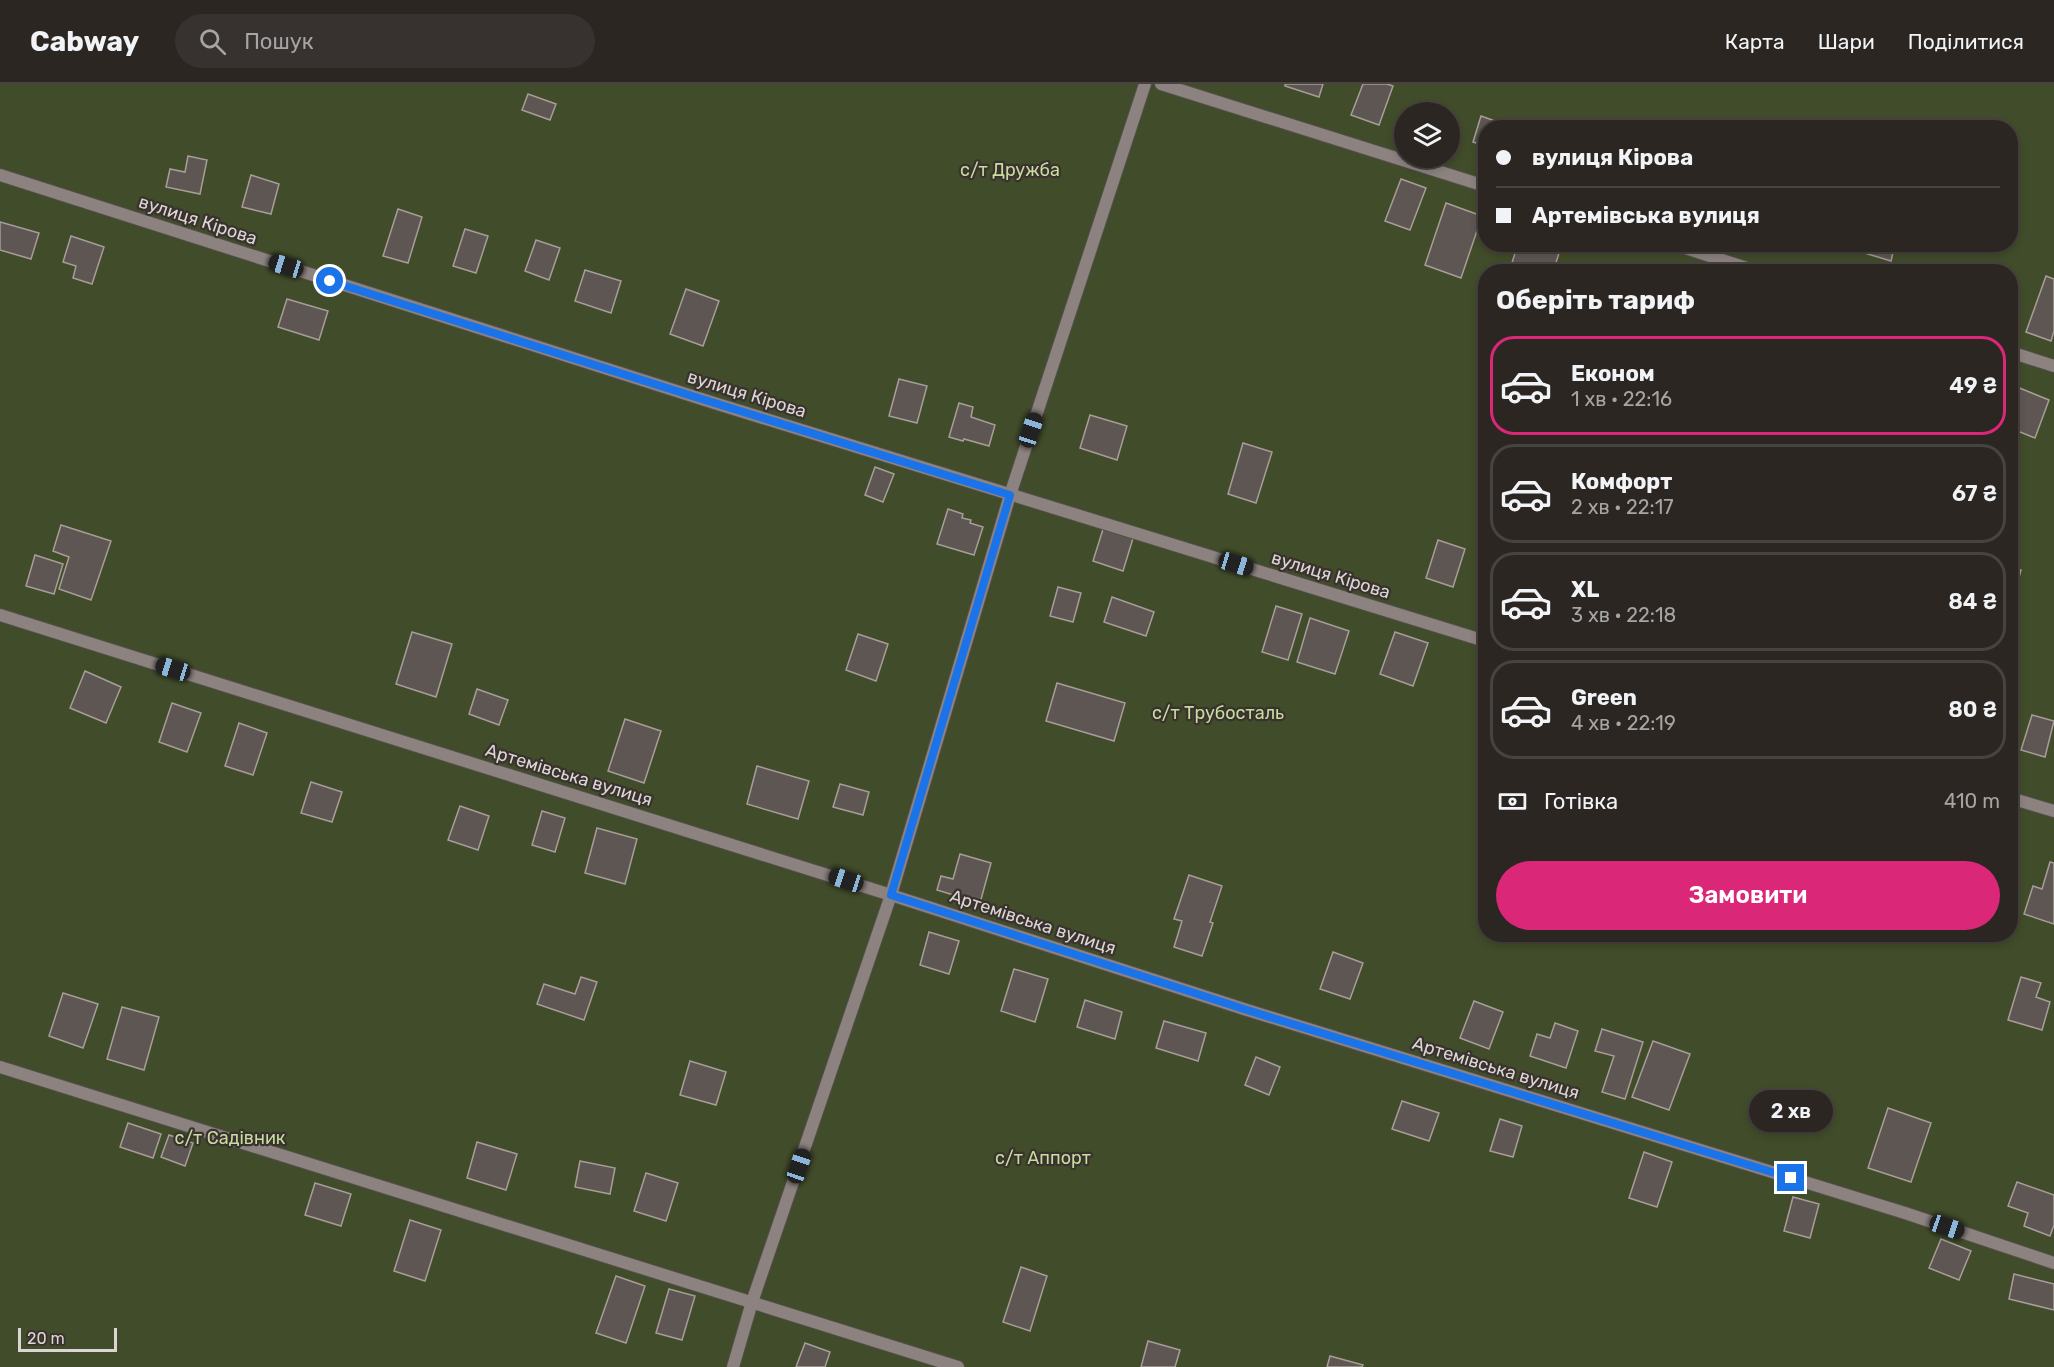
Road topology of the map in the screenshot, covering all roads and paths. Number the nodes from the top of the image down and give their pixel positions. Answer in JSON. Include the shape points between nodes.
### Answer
{"nodes":[{"id":1,"x":1145,"y":84,"type":"edge"},
{"id":2,"x":1161,"y":84,"type":"edge"},
{"id":3,"x":0,"y":175,"type":"edge"},
{"id":4,"x":1478,"y":184,"type":"edge"},
{"id":5,"x":1698,"y":252,"type":"edge"},
{"id":6,"x":1734,"y":264,"type":"edge"},
{"id":7,"x":2018,"y":355,"type":"edge"},
{"id":8,"x":2054,"y":366,"type":"edge"},
{"id":9,"x":1010,"y":495,"type":"junction"},
{"id":10,"x":0,"y":615,"type":"edge"},
{"id":11,"x":1478,"y":639,"type":"edge"},
{"id":12,"x":2018,"y":800,"type":"edge"},
{"id":13,"x":2054,"y":811,"type":"edge"},
{"id":14,"x":891,"y":895,"type":"junction"},
{"id":15,"x":0,"y":1067,"type":"edge"},
{"id":16,"x":2054,"y":1263,"type":"edge"},
{"id":17,"x":752,"y":1302,"type":"junction"},
{"id":18,"x":733,"y":1367,"type":"edge"},
{"id":19,"x":958,"y":1367,"type":"edge"}],
"edges":[{"from":1,"to":9,"type":"street"},
{"from":2,"to":4,"type":"street"},
{"from":3,"to":9,"type":"street","name":"вулиця Кірова"},
{"from":5,"to":6,"type":"street"},
{"from":7,"to":8,"type":"street"},
{"from":9,"to":11,"type":"street","name":"вулиця Кірова"},
{"from":9,"to":14,"type":"street"},
{"from":10,"to":14,"type":"street","name":"Артемівська вулиця"},
{"from":12,"to":13,"type":"street"},
{"from":14,"to":16,"type":"street","name":"Артемівська вулиця"},
{"from":14,"to":17,"type":"street"},
{"from":15,"to":17,"type":"street"},
{"from":17,"to":18,"type":"street"},
{"from":17,"to":19,"type":"street"}]}
